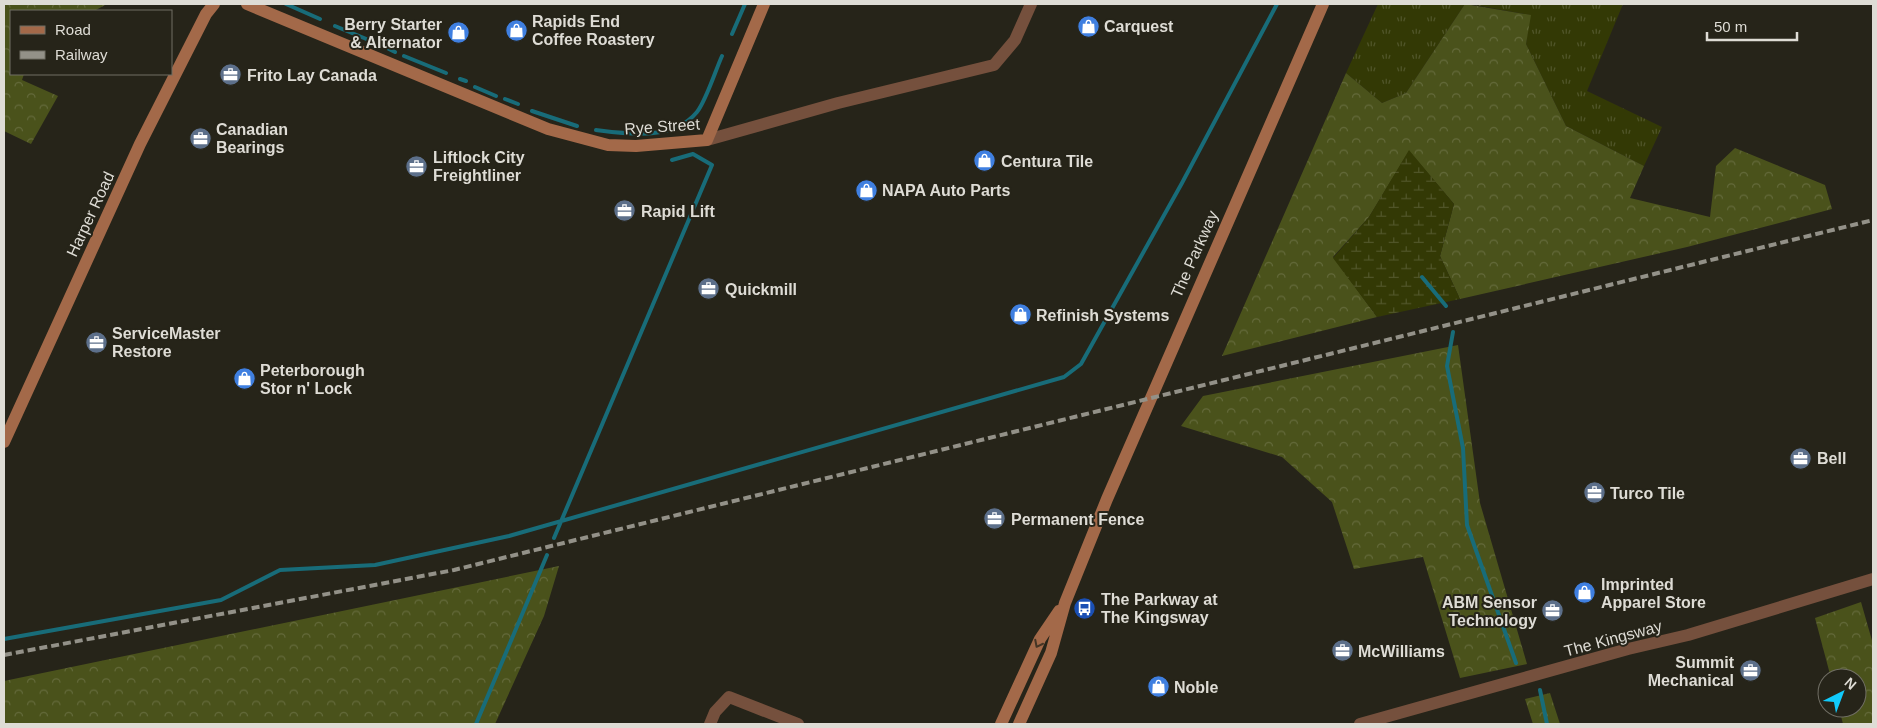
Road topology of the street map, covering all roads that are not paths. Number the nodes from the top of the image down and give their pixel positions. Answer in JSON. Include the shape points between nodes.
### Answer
{"nodes":[{"id":1,"x":214,"y":4,"type":"edge"},
{"id":2,"x":247,"y":4,"type":"edge"},
{"id":3,"x":764,"y":4,"type":"edge"},
{"id":4,"x":1031,"y":4,"type":"edge"},
{"id":5,"x":1323,"y":4,"type":"edge"},
{"id":6,"x":707,"y":140,"type":"junction"},
{"id":7,"x":4,"y":442,"type":"edge"},
{"id":8,"x":1873,"y":579,"type":"edge"},
{"id":9,"x":1065,"y":603,"type":"junction"},
{"id":10,"x":710,"y":724,"type":"edge"},
{"id":11,"x":798,"y":724,"type":"edge"},
{"id":12,"x":1001,"y":724,"type":"edge"},
{"id":13,"x":1019,"y":724,"type":"edge"},
{"id":14,"x":1360,"y":724,"type":"edge"}],
"edges":[{"from":1,"to":7,"type":"street","name":"Harper Road","via":[[140,144]]},
{"from":2,"to":6,"type":"street","name":"Rye Street","via":[[548,129],[608,144],[636,146]]},
{"from":3,"to":6,"type":"street"},
{"from":4,"to":6,"type":"street","name":"Rye Street","via":[[1015,40],[994,65],[838,103]]},
{"from":5,"to":9,"type":"street","name":"The Parkway","via":[[1149,398]]},
{"from":8,"to":14,"type":"street","name":"The Kingsway","via":[[1688,635]]},
{"from":9,"to":12,"type":"street","name":"The Parkway","one_way":true,"via":[[1040,639]]},
{"from":9,"to":13,"type":"street","name":"The Parkway","via":[[1051,652]]},
{"from":10,"to":11,"type":"street","via":[[715,712],[729,697]]}]}
